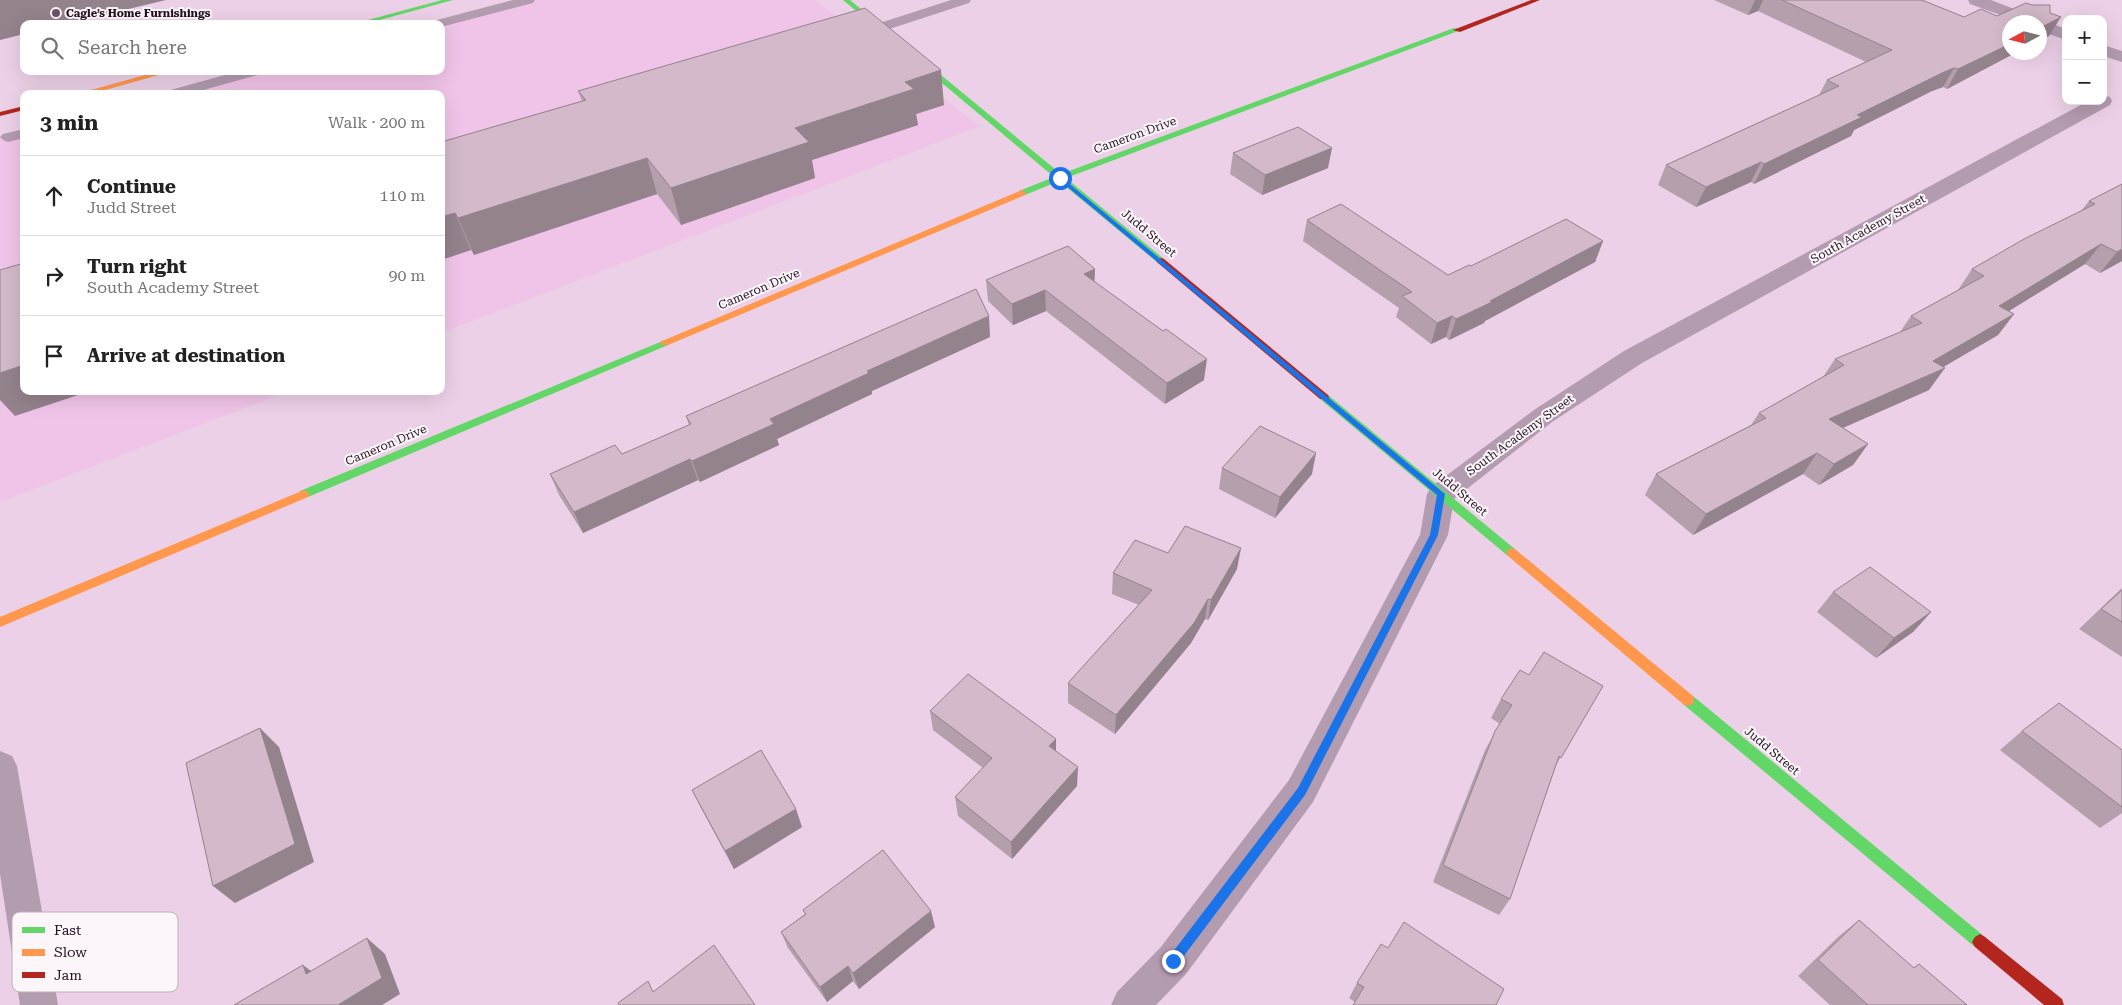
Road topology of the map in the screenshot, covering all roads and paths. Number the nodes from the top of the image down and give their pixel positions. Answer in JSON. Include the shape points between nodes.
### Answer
{"nodes":[{"id":1,"x":450,"y":0,"type":"edge"},
{"id":2,"x":528,"y":0,"type":"edge"},
{"id":3,"x":846,"y":0,"type":"edge"},
{"id":4,"x":964,"y":0,"type":"edge"},
{"id":5,"x":1537,"y":0,"type":"edge"},
{"id":6,"x":1976,"y":0,"type":"edge"},
{"id":7,"x":2016,"y":15,"type":"edge"},
{"id":8,"x":372,"y":20,"type":"edge"},
{"id":9,"x":445,"y":22,"type":"edge"},
{"id":10,"x":880,"y":28,"type":"junction"},
{"id":11,"x":2047,"y":28,"type":"edge"},
{"id":12,"x":2062,"y":33,"type":"edge"},
{"id":13,"x":843,"y":40,"type":"edge"},
{"id":14,"x":2107,"y":51,"type":"edge"},
{"id":15,"x":2122,"y":57,"type":"edge"},
{"id":16,"x":154,"y":75,"type":"edge"},
{"id":17,"x":241,"y":75,"type":"edge"},
{"id":18,"x":96,"y":90,"type":"edge"},
{"id":19,"x":187,"y":90,"type":"edge"},
{"id":20,"x":2096,"y":105,"type":"edge"},
{"id":21,"x":20,"y":109,"type":"edge"},
{"id":22,"x":0,"y":114,"type":"edge"},
{"id":23,"x":20,"y":134,"type":"edge"},
{"id":24,"x":8,"y":137,"type":"dead end"},
{"id":25,"x":1060,"y":178,"type":"junction"},
{"id":26,"x":1441,"y":494,"type":"junction"},
{"id":27,"x":0,"y":622,"type":"edge"},
{"id":28,"x":0,"y":766,"type":"edge"},
{"id":29,"x":24,"y":912,"type":"edge"},
{"id":30,"x":37,"y":992,"type":"edge"},
{"id":31,"x":39,"y":1005,"type":"edge"},
{"id":32,"x":1130,"y":1005,"type":"edge"},
{"id":33,"x":2056,"y":1005,"type":"edge"}],
"edges":[{"from":1,"to":8,"type":"street"},
{"from":2,"to":9,"type":"lane"},
{"from":3,"to":10,"type":"street","name":"Judd Street"},
{"from":4,"to":10,"type":"lane"},
{"from":5,"to":25,"type":"street","name":"Cameron Drive"},
{"from":6,"to":7,"type":"street"},
{"from":10,"to":13,"type":"lane"},
{"from":10,"to":25,"type":"street","name":"Judd Street"},
{"from":11,"to":12,"type":"street"},
{"from":14,"to":15,"type":"street"},
{"from":16,"to":18,"type":"street"},
{"from":17,"to":19,"type":"lane"},
{"from":20,"to":26,"type":"street","name":"South Academy Street","via":[[1633,357],[1543,416]]},
{"from":21,"to":22,"type":"street"},
{"from":23,"to":24,"type":"lane"},
{"from":25,"to":26,"type":"street","name":"Judd Street"},
{"from":25,"to":27,"type":"street","name":"Cameron Drive"},
{"from":26,"to":32,"type":"street","via":[[1434,535],[1301,792],[1173,961]]},
{"from":26,"to":33,"type":"street","name":"Judd Street"},
{"from":28,"to":29,"type":"street"},
{"from":30,"to":31,"type":"street"}]}
